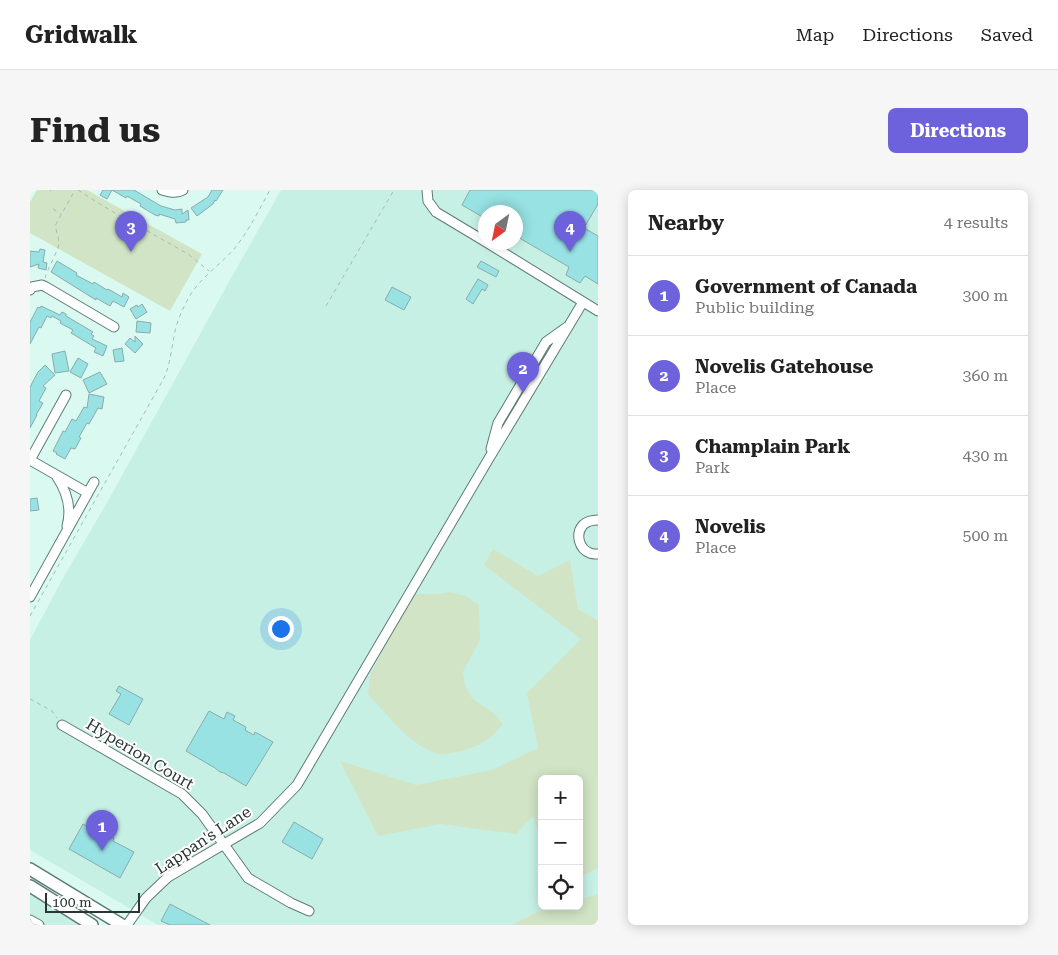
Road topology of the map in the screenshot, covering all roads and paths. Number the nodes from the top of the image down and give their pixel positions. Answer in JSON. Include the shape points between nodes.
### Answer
{"nodes":[{"id":1,"x":77,"y":190,"type":"edge"},
{"id":2,"x":162,"y":190,"type":"edge"},
{"id":3,"x":270,"y":190,"type":"edge"},
{"id":4,"x":394,"y":190,"type":"edge"},
{"id":5,"x":427,"y":190,"type":"edge"},
{"id":6,"x":182,"y":191,"type":"edge"},
{"id":7,"x":53,"y":209,"type":"dead end"},
{"id":8,"x":62,"y":214,"type":"junction"},
{"id":9,"x":478,"y":237,"type":"edge"},
{"id":10,"x":499,"y":250,"type":"edge"},
{"id":11,"x":210,"y":272,"type":"junction"},
{"id":12,"x":42,"y":285,"type":"junction"},
{"id":13,"x":30,"y":290,"type":"edge"},
{"id":14,"x":583,"y":302,"type":"junction"},
{"id":15,"x":326,"y":306,"type":"dead end"},
{"id":16,"x":598,"y":311,"type":"edge"},
{"id":17,"x":569,"y":326,"type":"junction"},
{"id":18,"x":114,"y":327,"type":"dead end"},
{"id":19,"x":66,"y":395,"type":"dead end"},
{"id":20,"x":30,"y":460,"type":"edge"},
{"id":21,"x":488,"y":460,"type":"junction"},
{"id":22,"x":55,"y":475,"type":"junction"},
{"id":23,"x":94,"y":482,"type":"dead end"},
{"id":24,"x":88,"y":493,"type":"junction"},
{"id":25,"x":598,"y":520,"type":"edge"},
{"id":26,"x":64,"y":536,"type":"junction"},
{"id":27,"x":598,"y":554,"type":"edge"},
{"id":28,"x":30,"y":597,"type":"edge"},
{"id":29,"x":30,"y":616,"type":"edge"},
{"id":30,"x":30,"y":699,"type":"edge"},
{"id":31,"x":62,"y":725,"type":"joint"},
{"id":32,"x":224,"y":844,"type":"junction"},
{"id":33,"x":30,"y":869,"type":"edge"},
{"id":34,"x":30,"y":886,"type":"edge"},
{"id":35,"x":309,"y":911,"type":"dead end"},
{"id":36,"x":30,"y":920,"type":"edge"},
{"id":37,"x":39,"y":925,"type":"edge"},
{"id":38,"x":92,"y":925,"type":"edge"},
{"id":39,"x":122,"y":925,"type":"edge"},
{"id":40,"x":127,"y":925,"type":"edge"}],
"edges":[{"from":1,"to":8,"type":"path"},
{"from":1,"to":11,"type":"path","via":[[188,254]]},
{"from":2,"to":6,"type":"street","via":[[171,193]]},
{"from":3,"to":11,"type":"path","via":[[239,242]]},
{"from":4,"to":15,"type":"path"},
{"from":5,"to":9,"type":"street","via":[[428,201],[436,212]]},
{"from":7,"to":8,"type":"path"},
{"from":8,"to":12,"type":"path","via":[[55,229],[59,244]]},
{"from":10,"to":14,"type":"street"},
{"from":11,"to":29,"type":"path","via":[[184,306],[175,329],[164,378]]},
{"from":12,"to":13,"type":"street"},
{"from":12,"to":18,"type":"street"},
{"from":14,"to":16,"type":"street"},
{"from":14,"to":17,"type":"street"},
{"from":17,"to":21,"type":"street"},
{"from":17,"to":21,"type":"street","via":[[546,342],[505,400]]},
{"from":19,"to":20,"type":"street"},
{"from":20,"to":22,"type":"street"},
{"from":21,"to":32,"type":"street","name":"Lappan's Lane","via":[[297,786],[260,823]]},
{"from":22,"to":24,"type":"street"},
{"from":22,"to":26,"type":"street","via":[[69,507]]},
{"from":23,"to":24,"type":"street"},
{"from":24,"to":26,"type":"street"},
{"from":25,"to":27,"type":"street","via":[[583,525],[578,534],[582,548]]},
{"from":26,"to":28,"type":"street"},
{"from":30,"to":31,"type":"path","via":[[52,711]]},
{"from":31,"to":32,"type":"street","name":"Hyperion Court","via":[[182,794]]},
{"from":32,"to":35,"type":"street","name":"Hyperion Court","via":[[248,878]]},
{"from":32,"to":40,"type":"street","name":"Lappan's Lane","via":[[168,877],[146,898]]},
{"from":33,"to":39,"type":"main road"},
{"from":34,"to":38,"type":"main road"},
{"from":36,"to":37,"type":"street"}]}
